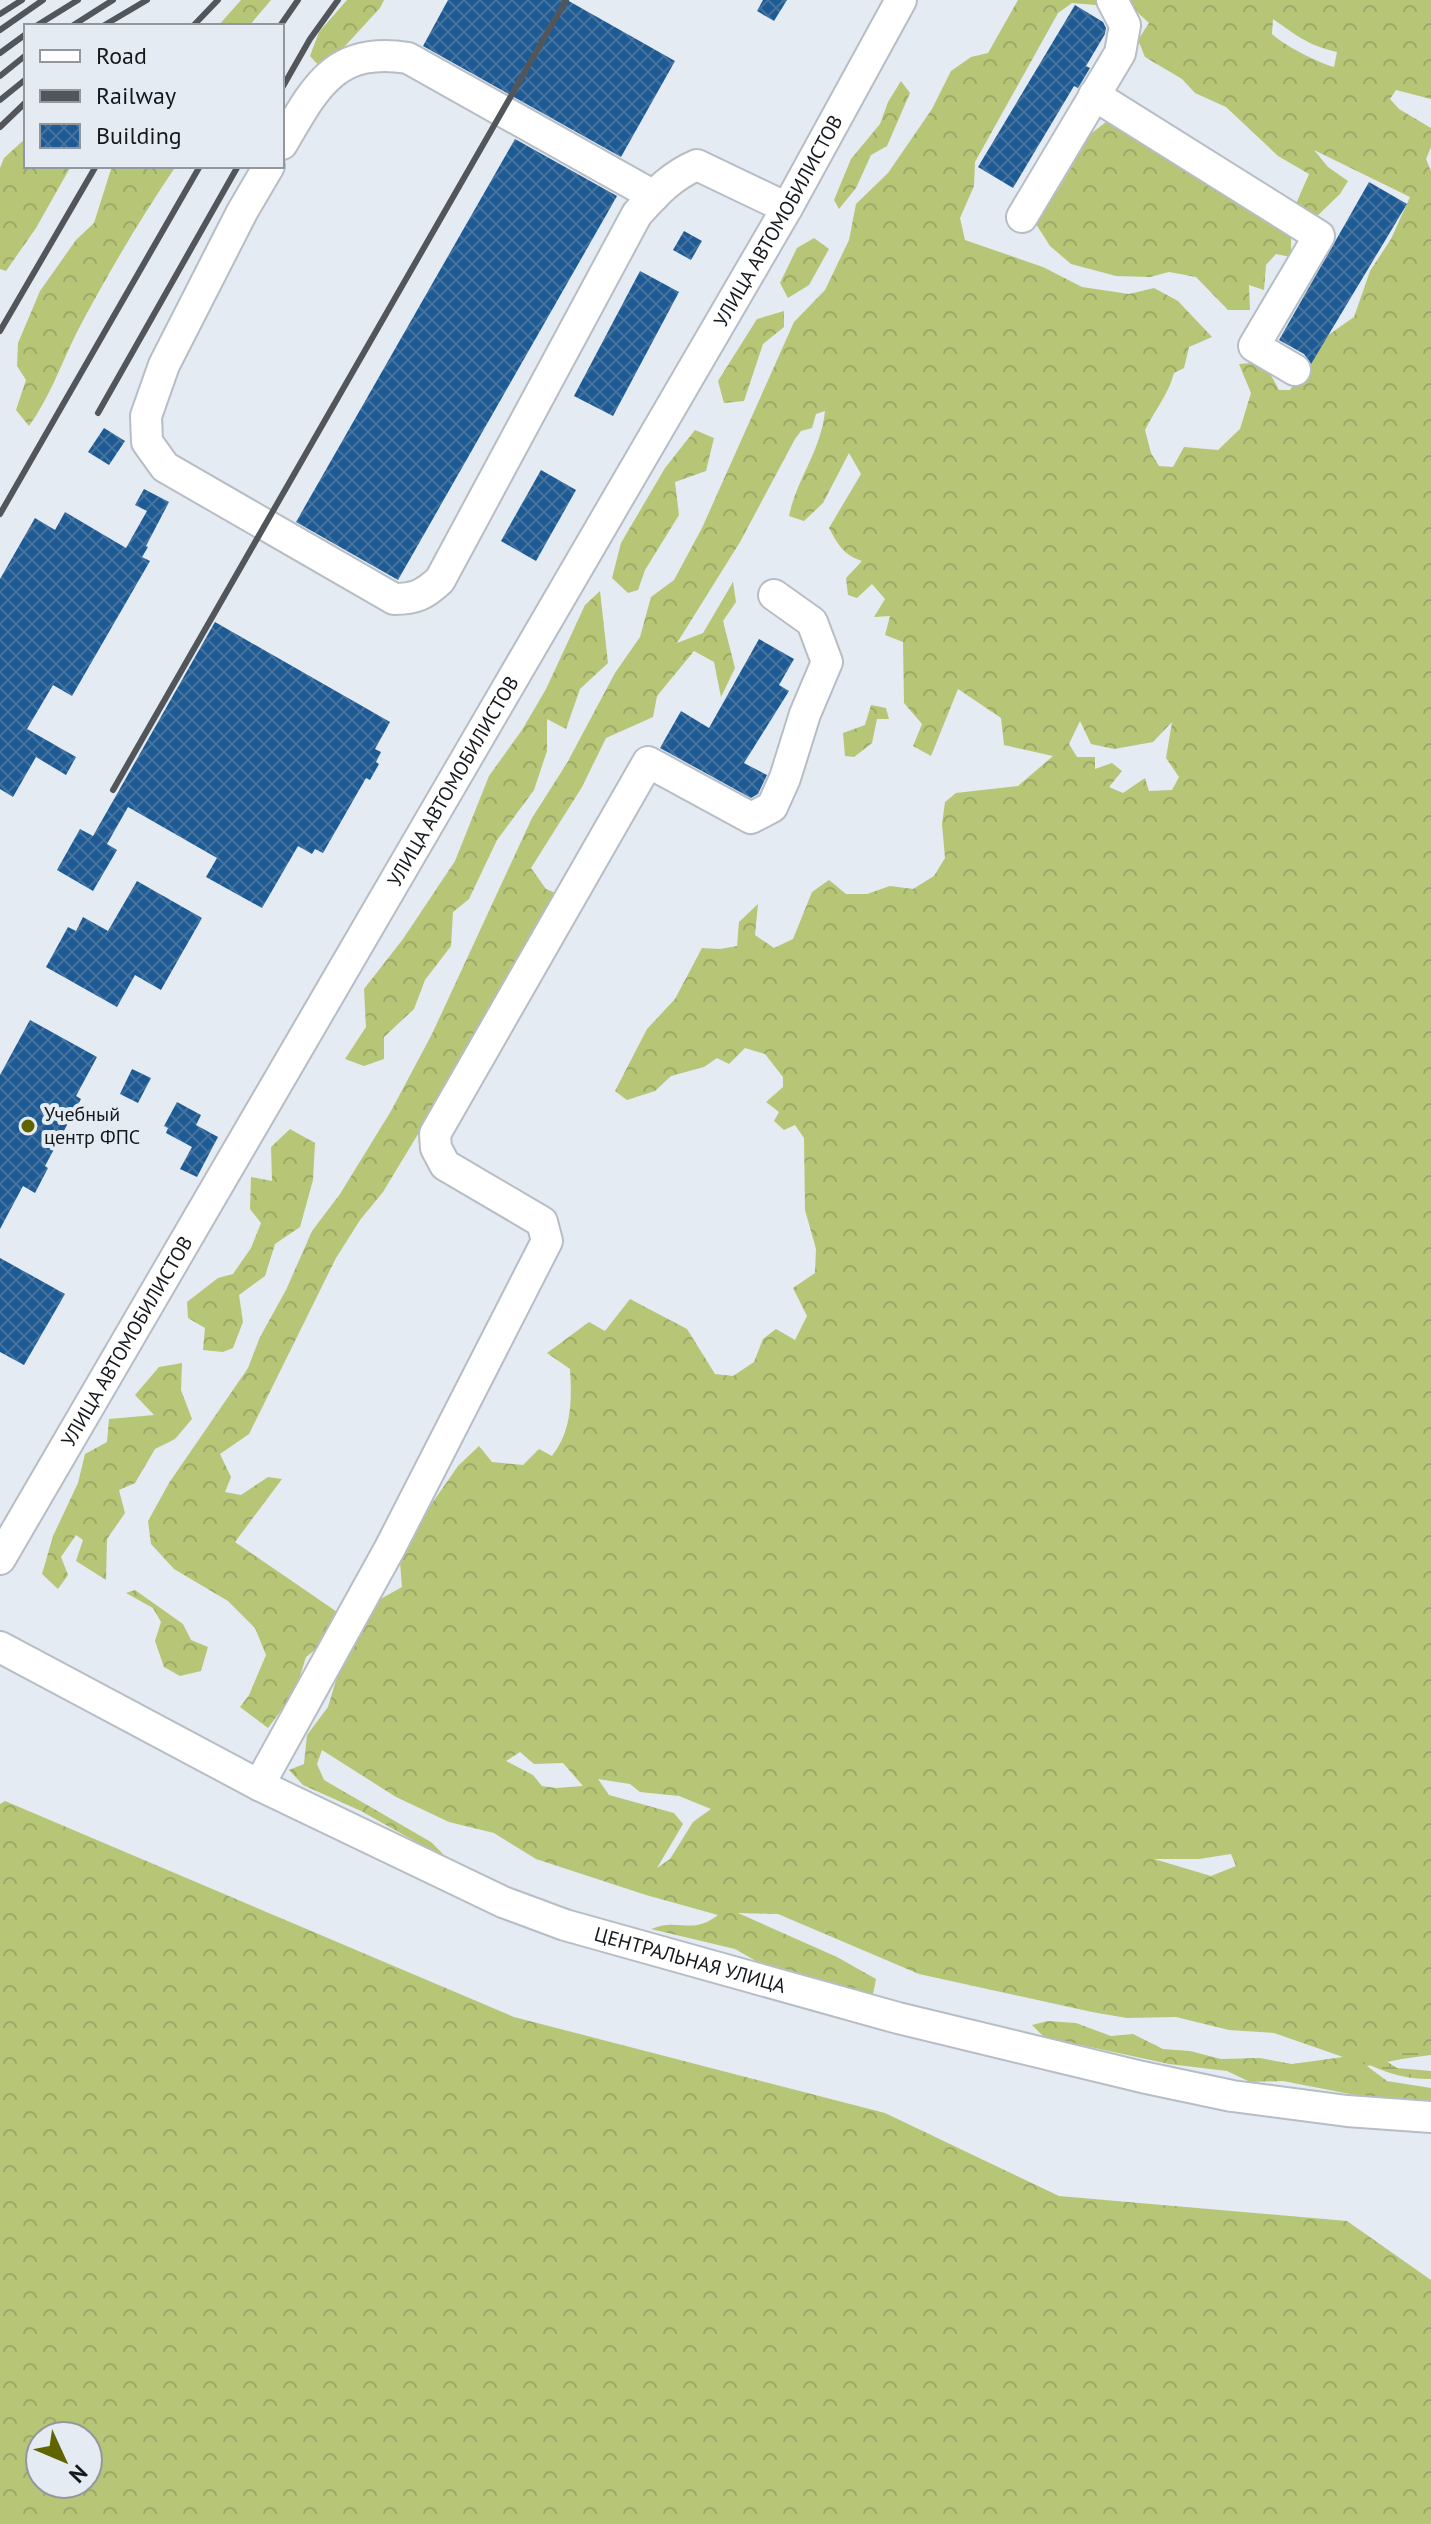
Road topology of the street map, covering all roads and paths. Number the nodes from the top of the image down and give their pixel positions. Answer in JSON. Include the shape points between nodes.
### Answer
{"nodes":[{"id":1,"x":901,"y":0,"type":"edge"},
{"id":2,"x":1112,"y":0,"type":"edge"},
{"id":3,"x":1094,"y":95,"type":"junction"},
{"id":4,"x":284,"y":141,"type":"edge"},
{"id":5,"x":268,"y":168,"type":"edge"},
{"id":6,"x":654,"y":196,"type":"junction"},
{"id":7,"x":787,"y":208,"type":"junction"},
{"id":8,"x":1022,"y":217,"type":"dead end"},
{"id":9,"x":1295,"y":370,"type":"dead end"},
{"id":10,"x":774,"y":595,"type":"dead end"},
{"id":11,"x":0,"y":1559,"type":"edge"},
{"id":12,"x":0,"y":1647,"type":"edge"},
{"id":13,"x":259,"y":1785,"type":"junction"},
{"id":14,"x":1431,"y":2117,"type":"edge"}],
"edges":[{"from":1,"to":7,"type":"street","name":"УЛИЦА АВТОМОБИЛИСТОВ"},
{"from":2,"to":3,"type":"street","via":[[1125,25],[1120,53]]},
{"from":3,"to":8,"type":"street"},
{"from":3,"to":9,"type":"street","via":[[1319,236],[1254,346]]},
{"from":4,"to":6,"type":"street","via":[[325,78],[346,64],[387,54],[408,58]]},
{"from":5,"to":6,"type":"street","via":[[164,365],[146,416],[147,442],[165,467],[394,599],[415,599],[440,580],[637,214]]},
{"from":6,"to":7,"type":"street","via":[[697,165]]},
{"from":7,"to":11,"type":"street","name":"УЛИЦА АВТОМОБИЛИСТОВ"},
{"from":10,"to":13,"type":"street","via":[[812,622],[827,662],[772,807],[751,818],[648,762],[435,1134],[445,1165],[542,1222],[547,1241],[390,1548]]},
{"from":12,"to":13,"type":"street","name":"ЦЕНТРАЛЬНАЯ УЛИЦА"},
{"from":13,"to":14,"type":"street","name":"ЦЕНТРАЛЬНАЯ УЛИЦА","via":[[503,1902],[565,1925],[898,2018],[1142,2077],[1246,2098]]}]}
